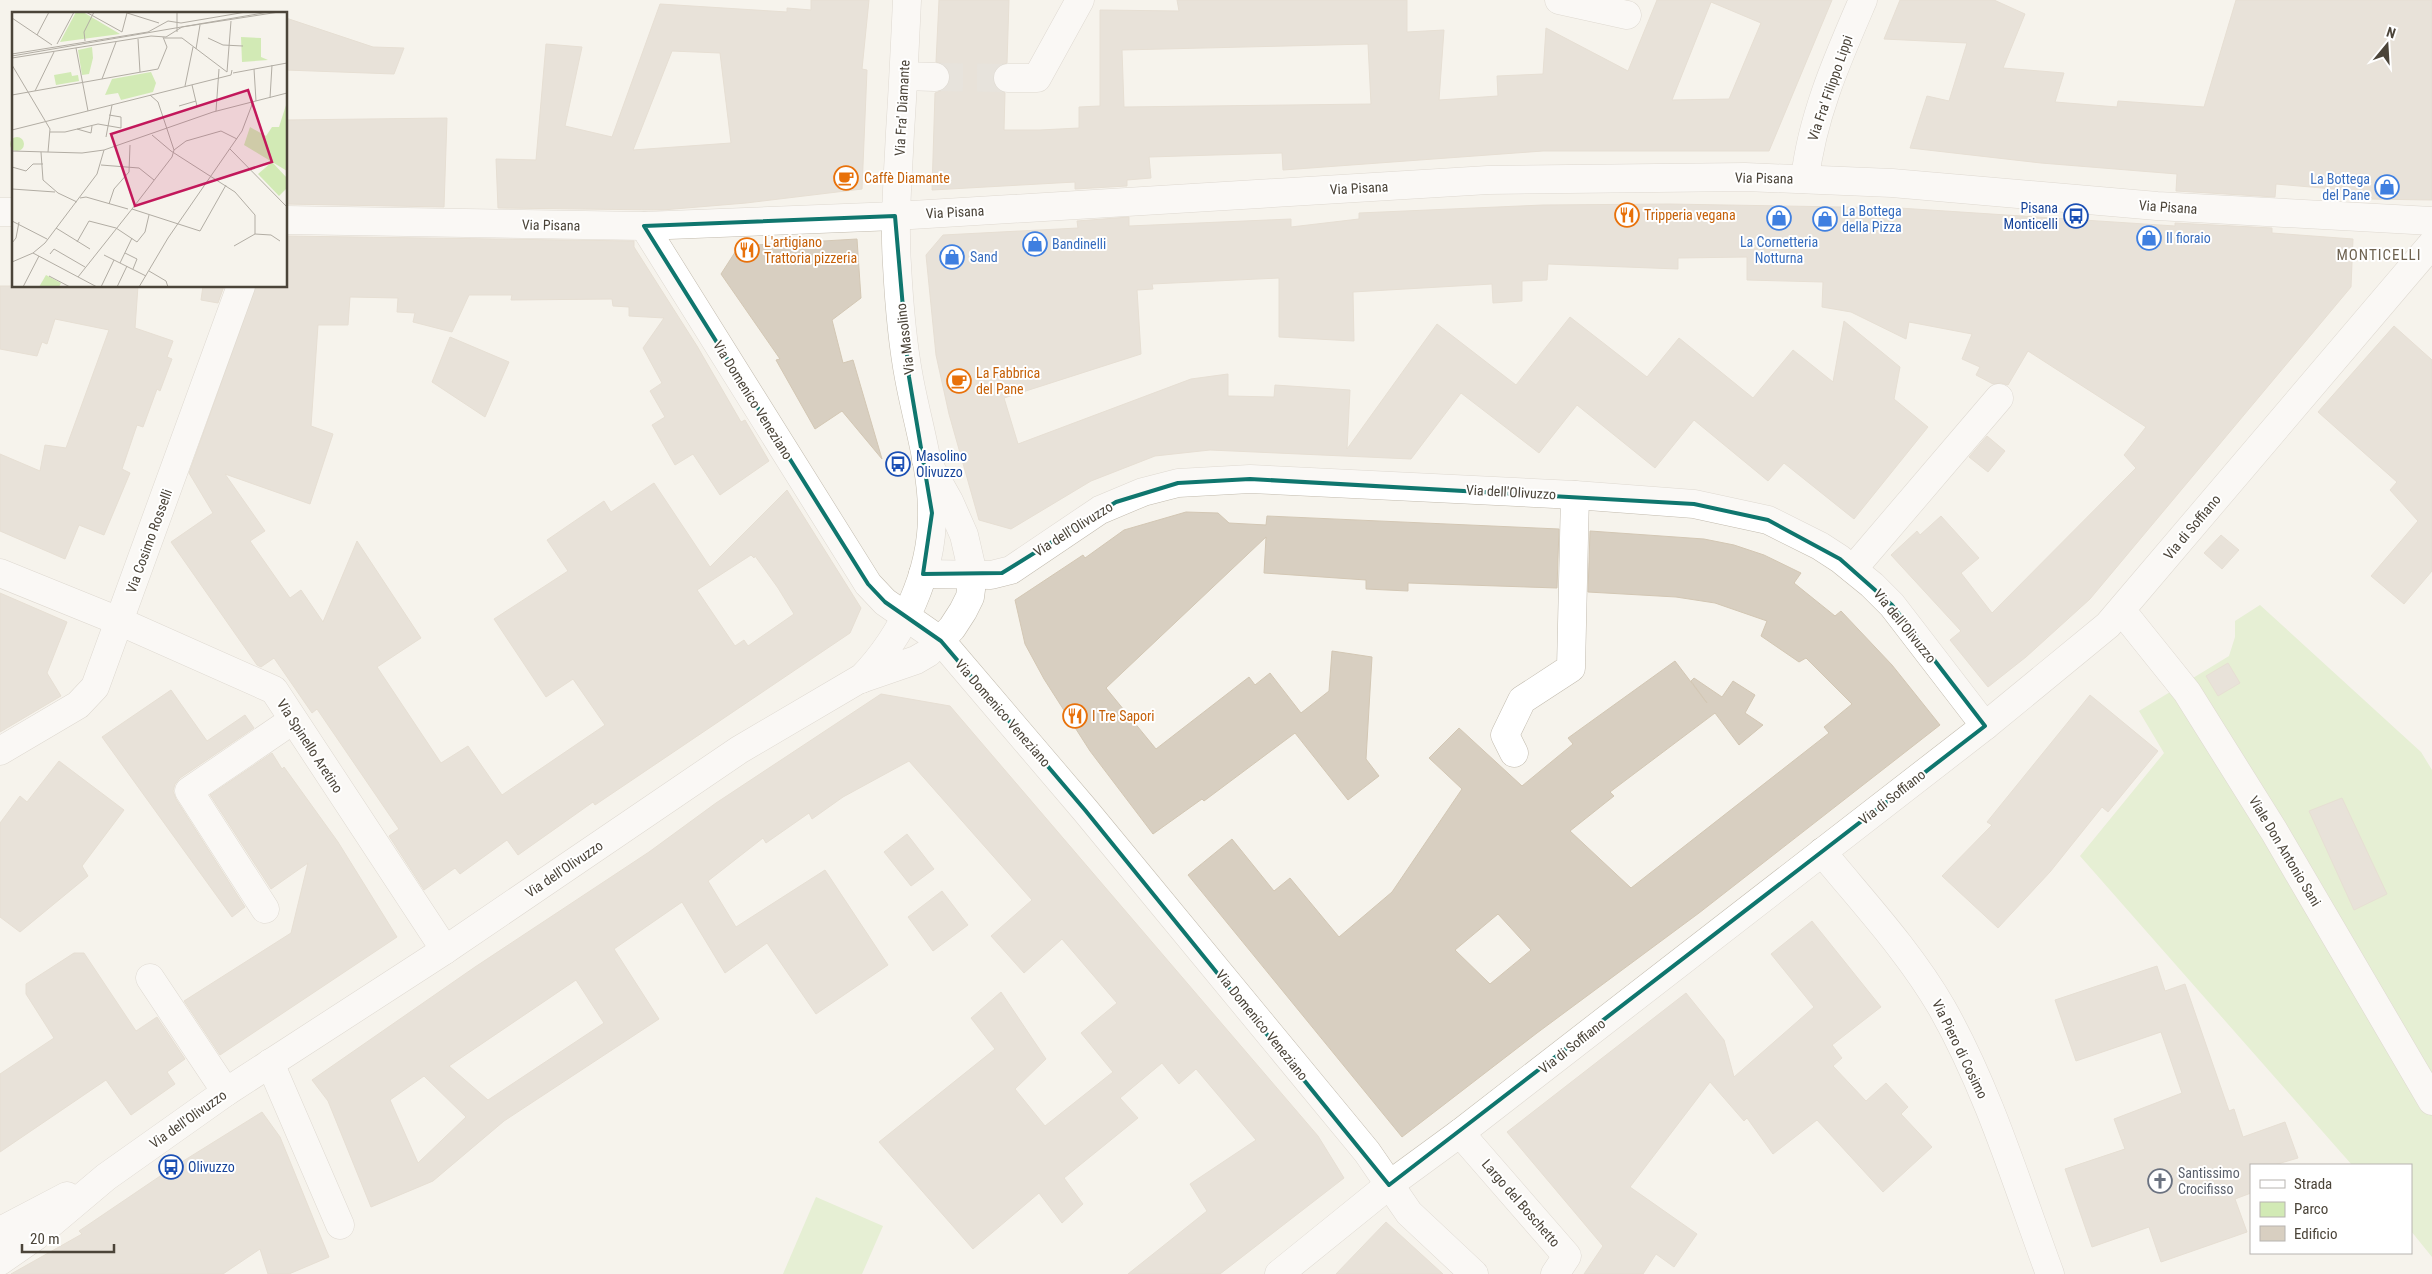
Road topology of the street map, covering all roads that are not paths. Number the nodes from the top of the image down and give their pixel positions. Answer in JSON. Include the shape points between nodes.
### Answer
{"nodes":[{"id":1,"x":907,"y":0,"type":"edge"},
{"id":2,"x":1080,"y":0,"type":"edge"},
{"id":3,"x":1559,"y":0,"type":"edge"},
{"id":4,"x":1863,"y":0,"type":"edge"},
{"id":5,"x":1627,"y":15,"type":"dead end"},
{"id":6,"x":904,"y":76,"type":"junction"},
{"id":7,"x":934,"y":77,"type":"tunnel mouth"},
{"id":8,"x":1008,"y":78,"type":"tunnel mouth"},
{"id":9,"x":1805,"y":179,"type":"junction"},
{"id":10,"x":895,"y":216,"type":"junction"},
{"id":11,"x":288,"y":220,"type":"edge"},
{"id":12,"x":2432,"y":221,"type":"edge"},
{"id":13,"x":644,"y":226,"type":"junction"},
{"id":14,"x":2432,"y":244,"type":"edge"},
{"id":15,"x":240,"y":288,"type":"edge"},
{"id":16,"x":1999,"y":398,"type":"dead end"},
{"id":17,"x":926,"y":460,"type":"junction"},
{"id":18,"x":1575,"y":495,"type":"junction"},
{"id":19,"x":1853,"y":569,"type":"junction"},
{"id":20,"x":0,"y":573,"type":"edge"},
{"id":21,"x":923,"y":574,"type":"junction"},
{"id":22,"x":973,"y":574,"type":"junction"},
{"id":23,"x":2122,"y":611,"type":"junction"},
{"id":24,"x":905,"y":617,"type":"junction"},
{"id":25,"x":121,"y":622,"type":"junction"},
{"id":26,"x":941,"y":641,"type":"junction"},
{"id":27,"x":861,"y":679,"type":"junction"},
{"id":28,"x":293,"y":720,"type":"junction"},
{"id":29,"x":1985,"y":726,"type":"junction"},
{"id":30,"x":0,"y":751,"type":"edge"},
{"id":31,"x":1514,"y":753,"type":"dead end"},
{"id":32,"x":1822,"y":852,"type":"junction"},
{"id":33,"x":265,"y":909,"type":"dead end"},
{"id":34,"x":445,"y":950,"type":"junction"},
{"id":35,"x":150,"y":978,"type":"dead end"},
{"id":36,"x":270,"y":1063,"type":"junction"},
{"id":37,"x":226,"y":1092,"type":"junction"},
{"id":38,"x":2432,"y":1101,"type":"edge"},
{"id":39,"x":1460,"y":1133,"type":"junction"},
{"id":40,"x":106,"y":1177,"type":"junction"},
{"id":41,"x":1389,"y":1184,"type":"junction"},
{"id":42,"x":340,"y":1225,"type":"dead end"},
{"id":43,"x":0,"y":1231,"type":"edge"},
{"id":44,"x":0,"y":1261,"type":"edge"},
{"id":45,"x":2,"y":1274,"type":"edge"},
{"id":46,"x":1280,"y":1274,"type":"edge"},
{"id":47,"x":1474,"y":1274,"type":"edge"},
{"id":48,"x":1555,"y":1274,"type":"edge"},
{"id":49,"x":2050,"y":1274,"type":"edge"}],
"edges":[{"from":1,"to":6,"type":"street","name":"Via Fra' Diamante"},
{"from":2,"to":8,"type":"street","via":[[1037,78]]},
{"from":3,"to":5,"type":"street"},
{"from":4,"to":9,"type":"street","name":"Via Fra' Filippo Lippi","via":[[1835,64],[1819,112]]},
{"from":6,"to":7,"type":"street"},
{"from":6,"to":10,"type":"street","name":"Via Fra' Diamante"},
{"from":9,"to":10,"type":"street","name":"Via Pisana","via":[[1488,180]]},
{"from":9,"to":12,"type":"street","name":"Via Pisana","via":[[1946,187],[2175,208]]},
{"from":10,"to":13,"type":"street","name":"Via Pisana"},
{"from":10,"to":17,"type":"street","name":"Via Masolino","via":[[903,338]]},
{"from":11,"to":13,"type":"street","name":"Via Pisana"},
{"from":13,"to":24,"type":"street","name":"Via Domenico Veneziano","via":[[868,584]]},
{"from":14,"to":23,"type":"street","name":"Via di Soffiano"},
{"from":15,"to":25,"type":"street","name":"Via Cosimo Rosselli"},
{"from":16,"to":19,"type":"street"},
{"from":17,"to":21,"type":"street","name":"Via Masolino","via":[[932,513]]},
{"from":17,"to":22,"type":"street","name":"Via Masolino","via":[[964,535]]},
{"from":18,"to":19,"type":"street","name":"Via dell'Olivuzzo","via":[[1677,501],[1739,512],[1793,531]]},
{"from":18,"to":22,"type":"street","name":"Via dell'Olivuzzo","via":[[1250,479],[1178,483],[1116,502],[1011,570],[991,575]]},
{"from":18,"to":31,"type":"street","via":[[1571,668],[1522,700],[1505,735]]},
{"from":19,"to":29,"type":"street","name":"Via dell'Olivuzzo","via":[[1892,605]]},
{"from":20,"to":25,"type":"street","name":"Via Spinello Aretino"},
{"from":21,"to":22,"type":"street","name":"Via dell'Olivuzzo"},
{"from":21,"to":24,"type":"street","name":"Via dell'Olivuzzo"},
{"from":22,"to":26,"type":"street","name":"Via dell'Olivuzzo","via":[[971,592],[963,612]]},
{"from":23,"to":29,"type":"street","name":"Via di Soffiano"},
{"from":23,"to":38,"type":"street","name":"Viale Don Antonio Sani","via":[[2187,692],[2274,831]]},
{"from":24,"to":26,"type":"street","name":"Via Domenico Veneziano"},
{"from":24,"to":27,"type":"street","name":"Via dell'Olivuzzo","via":[[874,666]]},
{"from":25,"to":28,"type":"street","name":"Via Spinello Aretino","via":[[274,690]]},
{"from":25,"to":30,"type":"street","name":"Via Cosimo Rosselli","via":[[95,687],[84,700]]},
{"from":26,"to":27,"type":"street","name":"Via dell'Olivuzzo","via":[[916,660]]},
{"from":26,"to":41,"type":"street","name":"Via Domenico Veneziano","via":[[1085,810]]},
{"from":27,"to":34,"type":"street","name":"Via dell'Olivuzzo","via":[[739,750]]},
{"from":28,"to":33,"type":"street","via":[[189,791]]},
{"from":28,"to":34,"type":"street","name":"Via Spinello Aretino"},
{"from":29,"to":32,"type":"street","name":"Via di Soffiano"},
{"from":32,"to":39,"type":"street","name":"Via di Soffiano"},
{"from":32,"to":49,"type":"street","name":"Via Piero di Cosimo","via":[[1913,962],[1942,1008],[1984,1095]]},
{"from":34,"to":36,"type":"street","name":"Via dell'Olivuzzo"},
{"from":35,"to":37,"type":"street"},
{"from":36,"to":37,"type":"street","name":"Via dell'Olivuzzo"},
{"from":36,"to":42,"type":"street"},
{"from":37,"to":40,"type":"street","name":"Via dell'Olivuzzo"},
{"from":39,"to":41,"type":"street","name":"Via di Soffiano"},
{"from":39,"to":48,"type":"street","name":"Largo del Boschetto","via":[[1567,1256]]},
{"from":40,"to":43,"type":"street","name":"Via dell'Olivuzzo"},
{"from":40,"to":44,"type":"street","name":"Via dell'Olivuzzo","via":[[36,1236]]},
{"from":41,"to":46,"type":"street","name":"Via di Soffiano"},
{"from":41,"to":47,"type":"street","via":[[1409,1213]]},
{"from":44,"to":45,"type":"street"}]}
